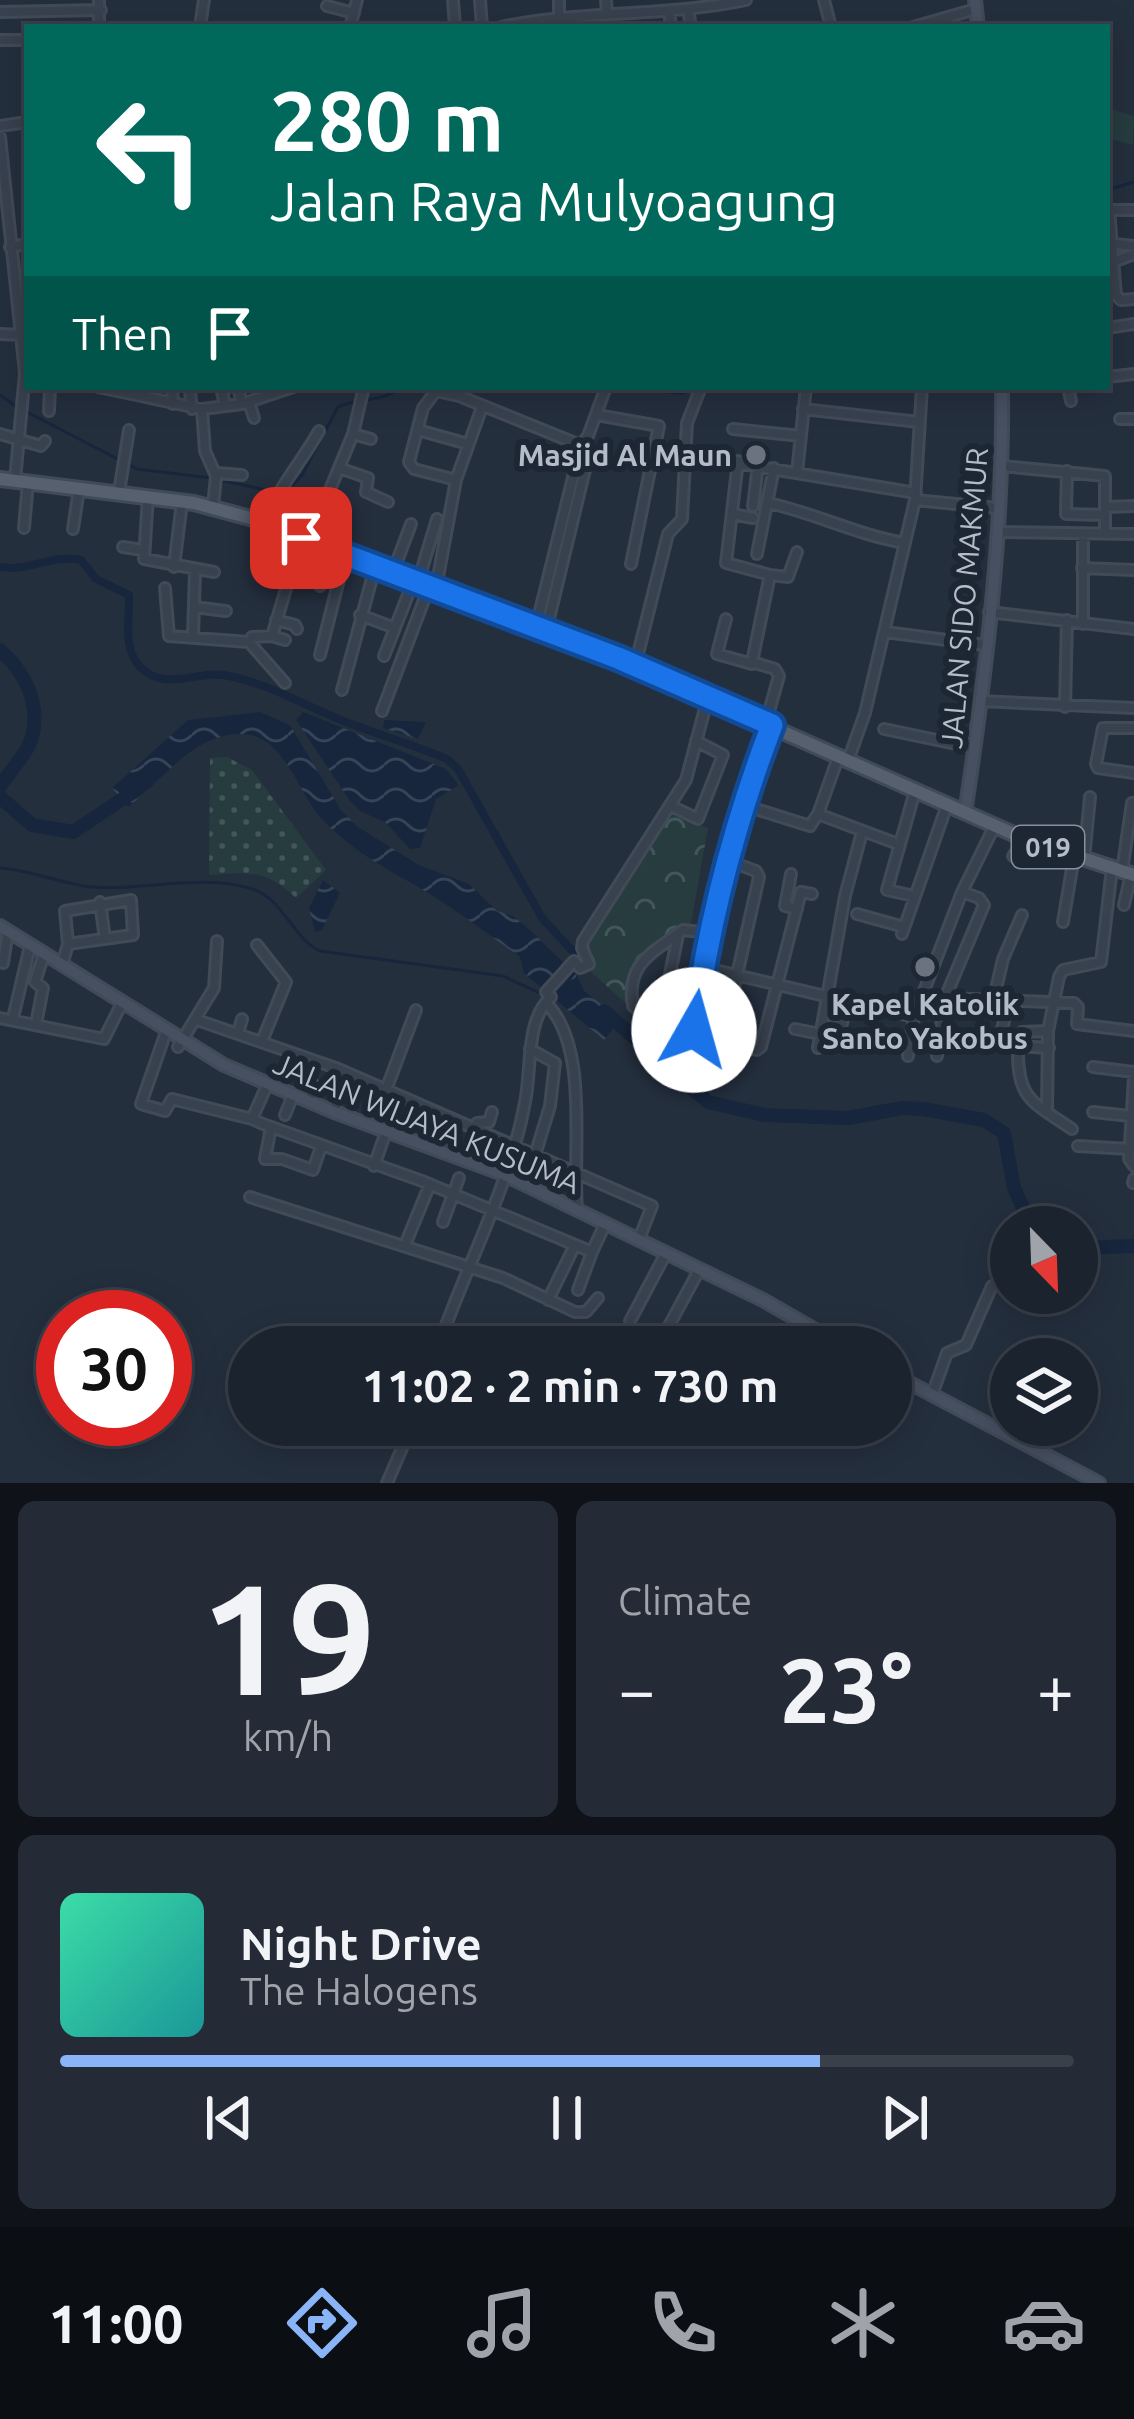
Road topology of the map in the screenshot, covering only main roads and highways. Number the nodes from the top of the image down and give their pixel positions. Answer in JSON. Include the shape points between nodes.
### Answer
{"nodes":[{"id":1,"x":1002,"y":390,"type":"edge"},
{"id":2,"x":14,"y":480,"type":"edge"},
{"id":3,"x":965,"y":813,"type":"junction"},
{"id":4,"x":1124,"y":872,"type":"edge"},
{"id":5,"x":5,"y":936,"type":"edge"},
{"id":6,"x":808,"y":1326,"type":"edge"},
{"id":7,"x":912,"y":1385,"type":"edge"},
{"id":8,"x":1092,"y":1481,"type":"edge"}],
"edges":[{"from":1,"to":3,"type":"main road","name":"JALAN SIDO MAKMUR","via":[[1002,466]]},
{"from":2,"to":3,"type":"main road","number":"019","via":[[212,507],[264,524],[708,696]]},
{"from":3,"to":4,"type":"main road","number":"019"},
{"from":5,"to":6,"type":"main road","name":"JALAN WIJAYA KUSUMA","via":[[180,1044],[503,1174]]},
{"from":7,"to":8,"type":"main road"}]}
